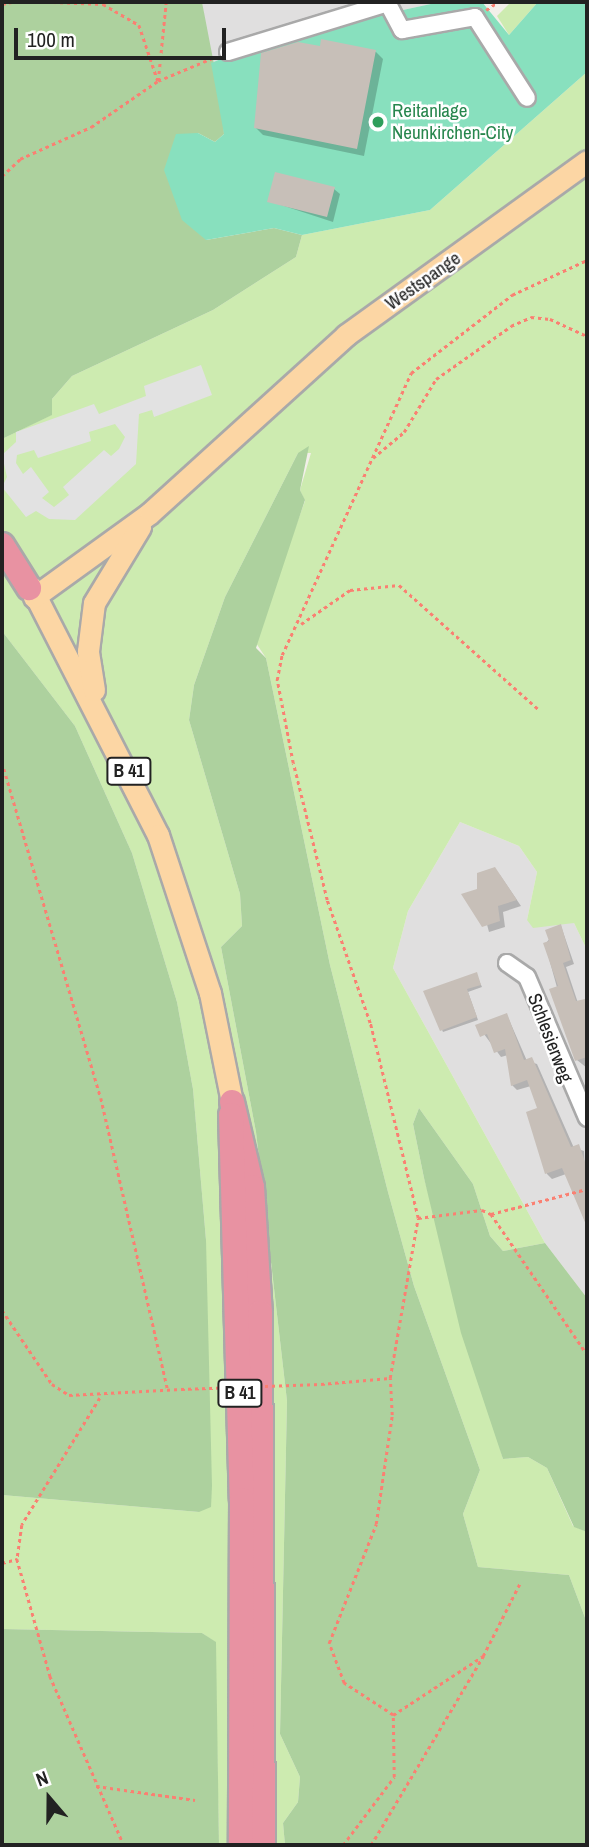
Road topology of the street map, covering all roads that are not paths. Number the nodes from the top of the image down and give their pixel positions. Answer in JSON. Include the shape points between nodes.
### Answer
{"nodes":[{"id":1,"x":388,"y":2,"type":"edge"},
{"id":2,"x":228,"y":52,"type":"road end"},
{"id":3,"x":527,"y":98,"type":"dead end"},
{"id":4,"x":587,"y":161,"type":"edge"},
{"id":5,"x":150,"y":513,"type":"junction"},
{"id":6,"x":2,"y":545,"type":"edge"},
{"id":7,"x":32,"y":593,"type":"junction"},
{"id":8,"x":98,"y":709,"type":"junction"},
{"id":9,"x":508,"y":962,"type":"dead end"},
{"id":10,"x":232,"y":1101,"type":"junction"},
{"id":11,"x":587,"y":1118,"type":"edge"},
{"id":12,"x":241,"y":1845,"type":"edge"},
{"id":13,"x":263,"y":1845,"type":"edge"}],
"edges":[{"from":1,"to":2,"type":"street"},
{"from":1,"to":3,"type":"street","via":[[393,22],[411,31],[475,17]]},
{"from":4,"to":5,"type":"main road","name":"Westspange","via":[[346,335]]},
{"from":5,"to":7,"type":"main road"},
{"from":5,"to":8,"type":"main road","via":[[94,603],[88,651]]},
{"from":6,"to":7,"type":"highway","number":"B 41"},
{"from":7,"to":8,"type":"main road","number":"B 41"},
{"from":8,"to":10,"type":"main road","number":"B 41","via":[[179,892],[210,993]]},
{"from":9,"to":11,"type":"street","name":"Schlesierweg","via":[[527,977]]},
{"from":10,"to":12,"type":"highway","number":"B 41","via":[[228,1170],[242,1500]]},
{"from":10,"to":13,"type":"highway","number":"B 41","via":[[252,1187],[260,1313]]}]}
